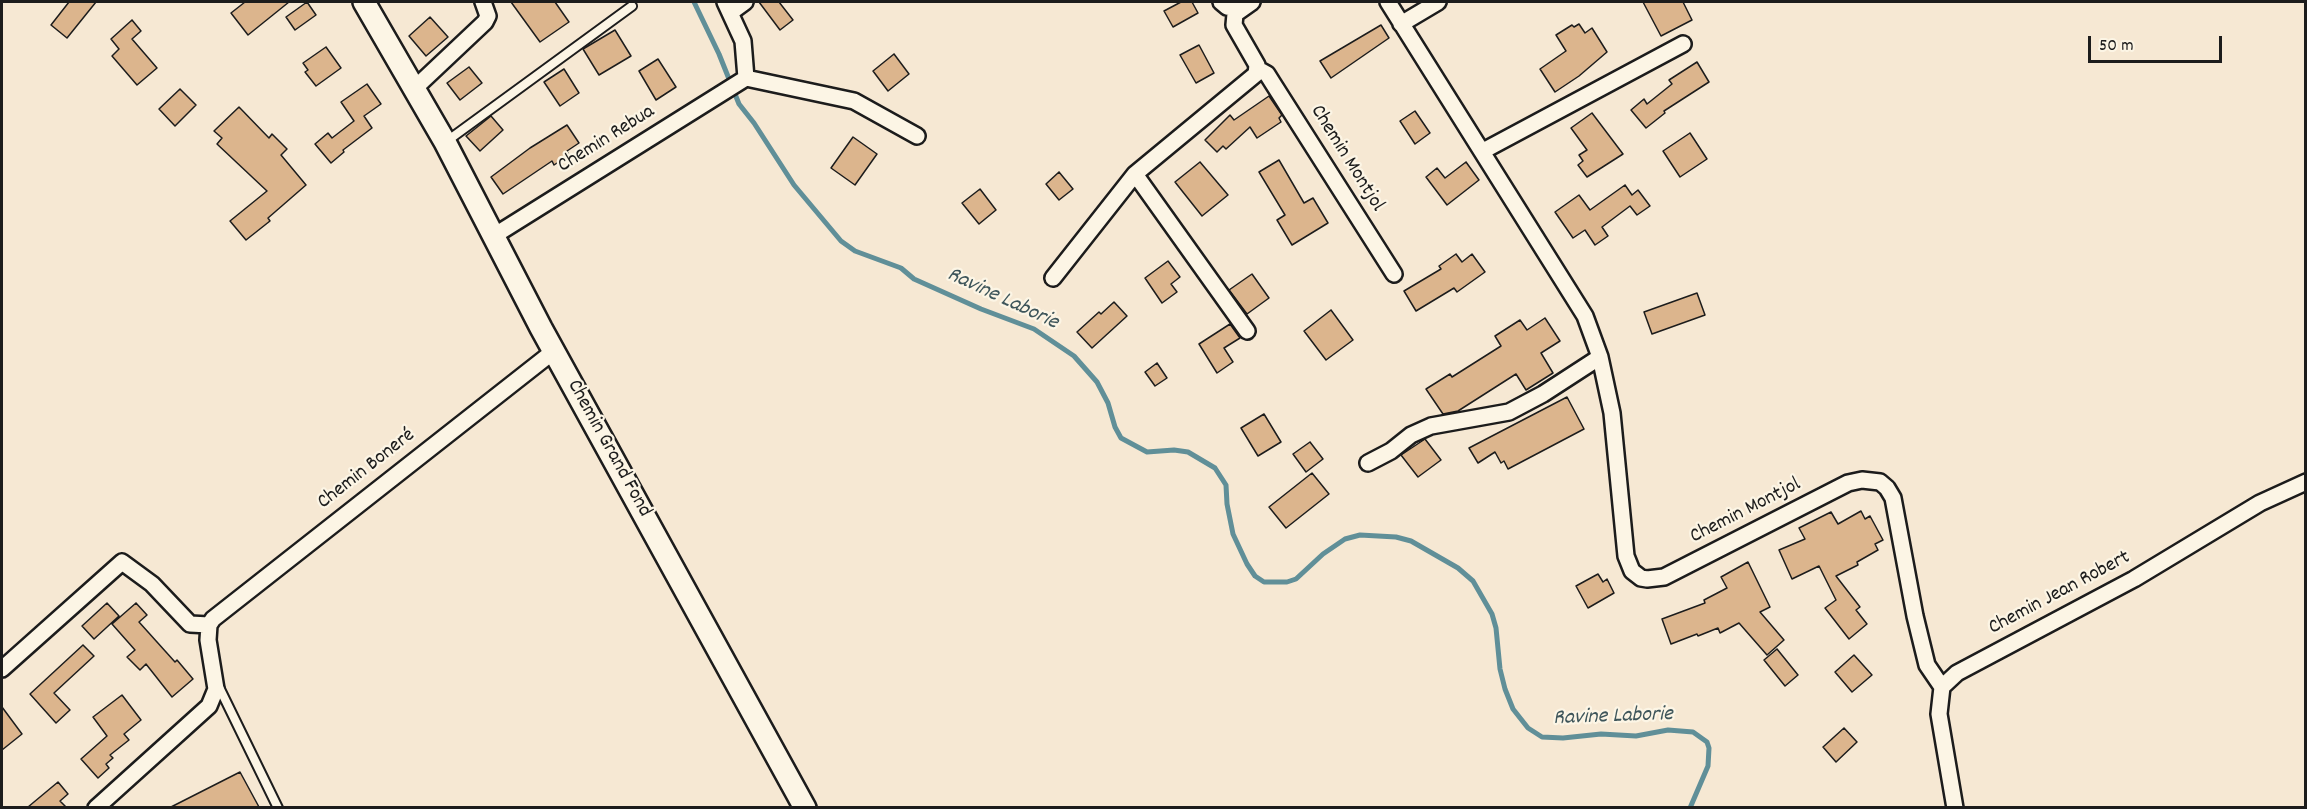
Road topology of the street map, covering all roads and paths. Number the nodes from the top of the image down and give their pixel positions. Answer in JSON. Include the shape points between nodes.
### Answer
{"nodes":[{"id":1,"x":364,"y":2,"type":"edge"},
{"id":2,"x":483,"y":2,"type":"edge"},
{"id":3,"x":745,"y":2,"type":"edge"},
{"id":4,"x":1221,"y":2,"type":"edge"},
{"id":5,"x":1388,"y":2,"type":"edge"},
{"id":6,"x":1438,"y":2,"type":"edge"},
{"id":7,"x":1246,"y":5,"type":"edge"},
{"id":8,"x":632,"y":6,"type":"dead end"},
{"id":9,"x":727,"y":7,"type":"edge"},
{"id":10,"x":1401,"y":24,"type":"junction"},
{"id":11,"x":1683,"y":44,"type":"dead end"},
{"id":12,"x":1258,"y":69,"type":"junction"},
{"id":13,"x":742,"y":81,"type":"junction"},
{"id":14,"x":415,"y":88,"type":"junction"},
{"id":15,"x":916,"y":136,"type":"dead end"},
{"id":16,"x":445,"y":142,"type":"junction"},
{"id":17,"x":1483,"y":151,"type":"junction"},
{"id":18,"x":1135,"y":174,"type":"junction"},
{"id":19,"x":492,"y":237,"type":"junction"},
{"id":20,"x":1394,"y":274,"type":"dead end"},
{"id":21,"x":1053,"y":278,"type":"dead end"},
{"id":22,"x":1247,"y":331,"type":"dead end"},
{"id":23,"x":554,"y":351,"type":"junction"},
{"id":24,"x":1600,"y":357,"type":"junction"},
{"id":25,"x":1368,"y":463,"type":"dead end"},
{"id":26,"x":2306,"y":482,"type":"edge"},
{"id":27,"x":209,"y":625,"type":"junction"},
{"id":28,"x":2,"y":669,"type":"edge"},
{"id":29,"x":215,"y":678,"type":"junction"},
{"id":30,"x":1942,"y":687,"type":"junction"},
{"id":31,"x":96,"y":807,"type":"edge"},
{"id":32,"x":278,"y":807,"type":"edge"},
{"id":33,"x":805,"y":807,"type":"edge"},
{"id":34,"x":1955,"y":807,"type":"edge"}],
"edges":[{"from":1,"to":14,"type":"street","name":"Chemin Grand Fond"},
{"from":2,"to":14,"type":"street","via":[[488,16],[485,22]]},
{"from":3,"to":9,"type":"street"},
{"from":4,"to":7,"type":"street","name":"Chemin Montjol","via":[[1227,7]]},
{"from":5,"to":10,"type":"street","name":"Chemin Montjol"},
{"from":6,"to":10,"type":"street"},
{"from":7,"to":12,"type":"street","name":"Chemin Montjol","via":[[1233,20],[1235,31]]},
{"from":8,"to":16,"type":"lane"},
{"from":9,"to":13,"type":"street","via":[[743,40]]},
{"from":10,"to":17,"type":"street","name":"Chemin Montjol"},
{"from":11,"to":17,"type":"street"},
{"from":12,"to":18,"type":"street","via":[[1251,80]]},
{"from":12,"to":20,"type":"street","name":"Chemin Montjol","via":[[1267,74]]},
{"from":13,"to":15,"type":"street","via":[[854,100]]},
{"from":13,"to":19,"type":"street","name":"Chemin Rebua"},
{"from":14,"to":16,"type":"street","name":"Chemin Grand Fond"},
{"from":16,"to":19,"type":"street","name":"Chemin Grand Fond"},
{"from":17,"to":24,"type":"street","name":"Chemin Montjol","via":[[1585,316]]},
{"from":18,"to":21,"type":"street"},
{"from":18,"to":22,"type":"street"},
{"from":19,"to":23,"type":"street","name":"Chemin Grand Fond"},
{"from":23,"to":27,"type":"street","name":"Chemin Boneré"},
{"from":23,"to":33,"type":"street","name":"Chemin Grand Fond"},
{"from":24,"to":25,"type":"street","via":[[1509,412],[1431,426]]},
{"from":24,"to":30,"type":"street","name":"Chemin Montjol","via":[[1612,413],[1626,556],[1632,571],[1641,578],[1664,577],[1848,483],[1880,482],[1893,498],[1927,665]]},
{"from":26,"to":30,"type":"street","name":"Chemin Jean Robert","via":[[2260,503],[2134,579],[1957,673]]},
{"from":27,"to":28,"type":"street","via":[[190,624],[152,584],[122,562]]},
{"from":27,"to":29,"type":"street"},
{"from":29,"to":31,"type":"street","via":[[213,699],[204,713]]},
{"from":29,"to":32,"type":"lane"},
{"from":30,"to":34,"type":"street","via":[[1939,714]]}]}
